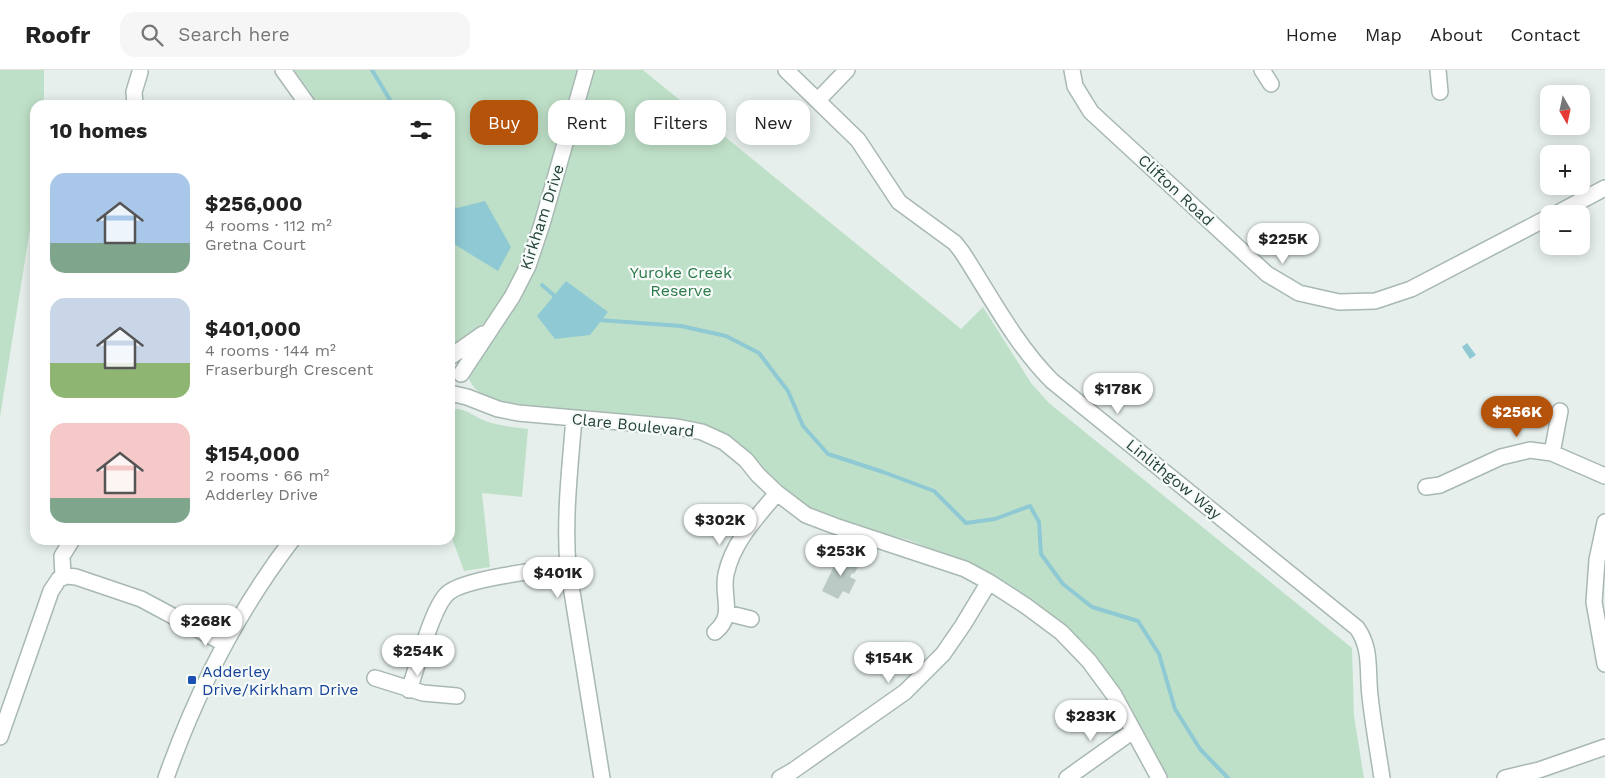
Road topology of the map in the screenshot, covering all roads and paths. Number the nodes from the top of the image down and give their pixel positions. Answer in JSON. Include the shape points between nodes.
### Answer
{"nodes":[{"id":1,"x":283,"y":70,"type":"edge"},
{"id":2,"x":586,"y":70,"type":"edge"},
{"id":3,"x":786,"y":70,"type":"edge"},
{"id":4,"x":847,"y":70,"type":"edge"},
{"id":5,"x":1072,"y":70,"type":"edge"},
{"id":6,"x":1262,"y":70,"type":"edge"},
{"id":7,"x":1438,"y":70,"type":"edge"},
{"id":8,"x":140,"y":72,"type":"dead end"},
{"id":9,"x":1272,"y":84,"type":"dead end"},
{"id":10,"x":1440,"y":92,"type":"dead end"},
{"id":11,"x":135,"y":100,"type":"edge"},
{"id":12,"x":300,"y":100,"type":"edge"},
{"id":13,"x":818,"y":100,"type":"junction"},
{"id":14,"x":1605,"y":188,"type":"edge"},
{"id":15,"x":1573,"y":205,"type":"edge"},
{"id":16,"x":1540,"y":222,"type":"edge"},
{"id":17,"x":490,"y":329,"type":"junction"},
{"id":18,"x":455,"y":354,"type":"edge"},
{"id":19,"x":455,"y":364,"type":"edge"},
{"id":20,"x":461,"y":376,"type":"junction"},
{"id":21,"x":455,"y":389,"type":"edge"},
{"id":22,"x":455,"y":394,"type":"edge"},
{"id":23,"x":483,"y":402,"type":"junction"},
{"id":24,"x":1560,"y":411,"type":"dead end"},
{"id":25,"x":574,"y":418,"type":"junction"},
{"id":26,"x":1552,"y":453,"type":"junction"},
{"id":27,"x":1605,"y":476,"type":"edge"},
{"id":28,"x":1426,"y":487,"type":"dead end"},
{"id":29,"x":777,"y":494,"type":"junction"},
{"id":30,"x":1605,"y":522,"type":"edge"},
{"id":31,"x":69,"y":545,"type":"edge"},
{"id":32,"x":289,"y":545,"type":"edge"},
{"id":33,"x":568,"y":567,"type":"junction"},
{"id":34,"x":64,"y":576,"type":"junction"},
{"id":35,"x":989,"y":582,"type":"junction"},
{"id":36,"x":727,"y":613,"type":"junction"},
{"id":37,"x":751,"y":618,"type":"dead end"},
{"id":38,"x":714,"y":632,"type":"dead end"},
{"id":39,"x":225,"y":644,"type":"junction"},
{"id":40,"x":1604,"y":654,"type":"edge"},
{"id":41,"x":375,"y":678,"type":"dead end"},
{"id":42,"x":409,"y":690,"type":"junction"},
{"id":43,"x":457,"y":696,"type":"dead end"},
{"id":44,"x":1134,"y":731,"type":"junction"},
{"id":45,"x":0,"y":737,"type":"edge"},
{"id":46,"x":1605,"y":748,"type":"edge"},
{"id":47,"x":166,"y":778,"type":"edge"},
{"id":48,"x":602,"y":778,"type":"edge"},
{"id":49,"x":780,"y":778,"type":"edge"},
{"id":50,"x":1066,"y":778,"type":"edge"},
{"id":51,"x":1159,"y":778,"type":"edge"},
{"id":52,"x":1382,"y":778,"type":"edge"},
{"id":53,"x":1505,"y":778,"type":"edge"}],
"edges":[{"from":1,"to":12,"type":"street"},
{"from":2,"to":17,"type":"street","name":"Kirkham Drive","via":[[534,250],[512,297]]},
{"from":3,"to":13,"type":"street","name":"Linlithgow Way"},
{"from":4,"to":13,"type":"street"},
{"from":5,"to":16,"type":"street","name":"Clifton Road","via":[[1075,86],[1091,112],[1267,274],[1299,293],[1339,302],[1375,301],[1411,289]]},
{"from":6,"to":9,"type":"street"},
{"from":7,"to":10,"type":"street"},
{"from":8,"to":11,"type":"street","via":[[134,92]]},
{"from":13,"to":52,"type":"street","name":"Linlithgow Way","via":[[858,140],[899,202],[947,236],[962,252],[1044,373],[1357,628],[1368,655],[1369,694]]},
{"from":14,"to":15,"type":"street"},
{"from":17,"to":18,"type":"street","name":"Kirkham Drive"},
{"from":17,"to":20,"type":"street","name":"Kirkham Drive"},
{"from":19,"to":20,"type":"street"},
{"from":20,"to":21,"type":"street","name":"Kirkham Drive"},
{"from":20,"to":23,"type":"street"},
{"from":22,"to":23,"type":"street","name":"Clare Boulevard"},
{"from":23,"to":25,"type":"street","name":"Clare Boulevard","via":[[508,411]]},
{"from":24,"to":26,"type":"street"},
{"from":25,"to":29,"type":"street","name":"Clare Boulevard","via":[[702,432],[732,448]]},
{"from":25,"to":33,"type":"street","via":[[567,504]]},
{"from":26,"to":27,"type":"street"},
{"from":26,"to":28,"type":"street","via":[[1530,450],[1501,457],[1440,485]]},
{"from":29,"to":35,"type":"street","name":"Clare Boulevard","via":[[806,515],[965,569]]},
{"from":29,"to":36,"type":"street","via":[[750,525],[735,550],[724,586]]},
{"from":30,"to":40,"type":"street","via":[[1597,560],[1594,602]]},
{"from":31,"to":34,"type":"street","via":[[62,556]]},
{"from":32,"to":39,"type":"street"},
{"from":33,"to":42,"type":"street","via":[[470,583],[452,590],[438,607]]},
{"from":33,"to":48,"type":"street"},
{"from":34,"to":39,"type":"street","via":[[141,599]]},
{"from":34,"to":45,"type":"street","via":[[56,581],[51,591]]},
{"from":35,"to":44,"type":"street","name":"Clare Boulevard","via":[[1026,606],[1089,661],[1114,695]]},
{"from":35,"to":49,"type":"street","via":[[943,654],[905,692]]},
{"from":36,"to":37,"type":"street"},
{"from":36,"to":38,"type":"street","via":[[724,622]]},
{"from":39,"to":47,"type":"street","via":[[186,725]]},
{"from":41,"to":42,"type":"street"},
{"from":42,"to":43,"type":"street"},
{"from":44,"to":50,"type":"street"},
{"from":44,"to":51,"type":"street","name":"Clare Boulevard"},
{"from":46,"to":53,"type":"street"}]}
